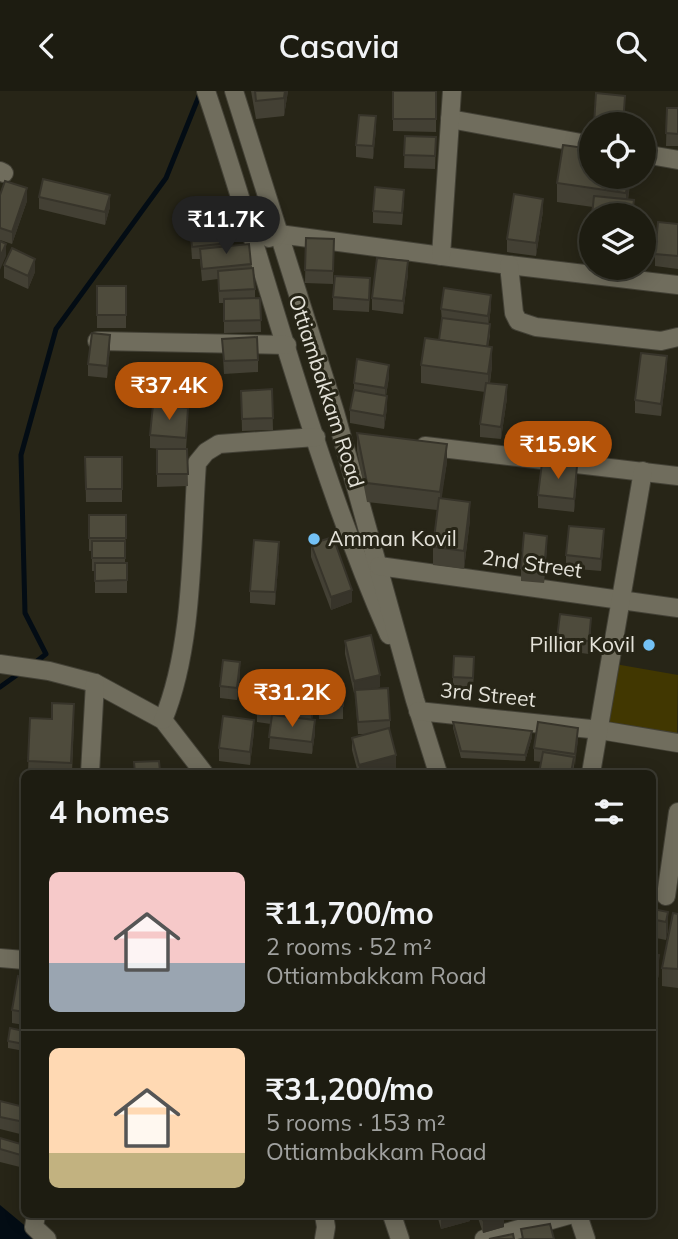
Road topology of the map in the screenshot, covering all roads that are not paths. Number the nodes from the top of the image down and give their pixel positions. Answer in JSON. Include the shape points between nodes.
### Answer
{"nodes":[{"id":1,"x":233,"y":91,"type":"edge"},
{"id":2,"x":452,"y":91,"type":"edge"},
{"id":3,"x":208,"y":98,"type":"edge"},
{"id":4,"x":450,"y":119,"type":"junction"},
{"id":5,"x":579,"y":143,"type":"edge"},
{"id":6,"x":656,"y":156,"type":"edge"},
{"id":7,"x":678,"y":160,"type":"edge"},
{"id":8,"x":279,"y":234,"type":"junction"},
{"id":9,"x":254,"y":243,"type":"junction"},
{"id":10,"x":441,"y":256,"type":"junction"},
{"id":11,"x":509,"y":265,"type":"junction"},
{"id":12,"x":678,"y":285,"type":"edge"},
{"id":13,"x":678,"y":337,"type":"edge"},
{"id":14,"x":97,"y":341,"type":"edge"},
{"id":15,"x":287,"y":345,"type":"junction"},
{"id":16,"x":316,"y":437,"type":"junction"},
{"id":17,"x":410,"y":444,"type":"edge"},
{"id":18,"x":643,"y":471,"type":"junction"},
{"id":19,"x":678,"y":476,"type":"edge"},
{"id":20,"x":379,"y":566,"type":"junction"},
{"id":21,"x":620,"y":600,"type":"junction"},
{"id":22,"x":678,"y":608,"type":"edge"},
{"id":23,"x":0,"y":664,"type":"edge"},
{"id":24,"x":96,"y":683,"type":"junction"},
{"id":25,"x":417,"y":705,"type":"junction"},
{"id":26,"x":163,"y":720,"type":"junction"},
{"id":27,"x":600,"y":730,"type":"junction"},
{"id":28,"x":678,"y":743,"type":"edge"},
{"id":29,"x":90,"y":770,"type":"edge"},
{"id":30,"x":202,"y":770,"type":"edge"},
{"id":31,"x":437,"y":770,"type":"edge"},
{"id":32,"x":592,"y":770,"type":"edge"},
{"id":33,"x":678,"y":812,"type":"edge"},
{"id":34,"x":666,"y":896,"type":"edge"},
{"id":35,"x":0,"y":958,"type":"edge"},
{"id":36,"x":21,"y":960,"type":"edge"},
{"id":37,"x":36,"y":1218,"type":"edge"},
{"id":38,"x":324,"y":1218,"type":"edge"},
{"id":39,"x":393,"y":1218,"type":"edge"},
{"id":40,"x":558,"y":1218,"type":"edge"},
{"id":41,"x":579,"y":1218,"type":"edge"},
{"id":42,"x":47,"y":1239,"type":"edge"},
{"id":43,"x":324,"y":1239,"type":"edge"},
{"id":44,"x":400,"y":1239,"type":"edge"},
{"id":45,"x":484,"y":1239,"type":"edge"},
{"id":46,"x":586,"y":1239,"type":"edge"}],
"edges":[{"from":1,"to":8,"type":"street","name":"Ottiambakkam Road"},
{"from":2,"to":4,"type":"street"},
{"from":3,"to":9,"type":"street","name":"Ottiambakkam Road"},
{"from":4,"to":5,"type":"street"},
{"from":4,"to":10,"type":"street"},
{"from":6,"to":7,"type":"street"},
{"from":8,"to":9,"type":"street"},
{"from":8,"to":10,"type":"street"},
{"from":8,"to":20,"type":"street","name":"Ottiambakkam Road","via":[[349,437]]},
{"from":9,"to":15,"type":"street","name":"Ottiambakkam Road"},
{"from":10,"to":11,"type":"street"},
{"from":11,"to":12,"type":"street"},
{"from":11,"to":13,"type":"street","via":[[518,321],[662,341]]},
{"from":14,"to":15,"type":"street"},
{"from":15,"to":16,"type":"street","name":"Ottiambakkam Road"},
{"from":16,"to":25,"type":"street","name":"Ottiambakkam Road","via":[[373,600]]},
{"from":16,"to":26,"type":"street","via":[[219,444],[197,463],[185,637]]},
{"from":17,"to":18,"type":"street"},
{"from":18,"to":19,"type":"street"},
{"from":18,"to":21,"type":"street"},
{"from":20,"to":21,"type":"street","name":"2nd Street"},
{"from":20,"to":25,"type":"street","name":"Ottiambakkam Road"},
{"from":21,"to":22,"type":"street","name":"2nd Street"},
{"from":21,"to":27,"type":"street"},
{"from":23,"to":24,"type":"street"},
{"from":24,"to":26,"type":"street"},
{"from":24,"to":29,"type":"street"},
{"from":25,"to":27,"type":"street","name":"3rd Street"},
{"from":25,"to":31,"type":"street","name":"Ottiambakkam Road"},
{"from":26,"to":30,"type":"street"},
{"from":27,"to":28,"type":"street","name":"3rd Street"},
{"from":27,"to":32,"type":"street"},
{"from":33,"to":34,"type":"street"},
{"from":35,"to":36,"type":"street"},
{"from":37,"to":42,"type":"street","via":[[34,1227]]},
{"from":38,"to":43,"type":"street"},
{"from":39,"to":44,"type":"street"},
{"from":40,"to":45,"type":"street"},
{"from":41,"to":46,"type":"street"}]}
